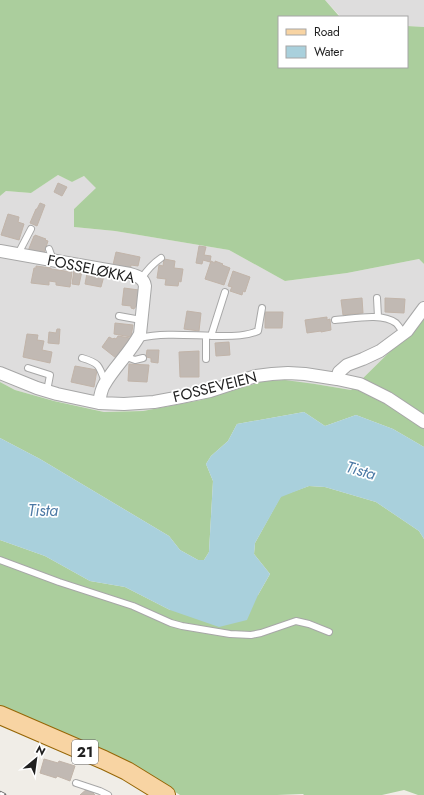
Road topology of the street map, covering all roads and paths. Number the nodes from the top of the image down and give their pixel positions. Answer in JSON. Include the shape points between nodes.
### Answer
{"nodes":[{"id":1,"x":30,"y":229,"type":"dead end"},
{"id":2,"x":0,"y":251,"type":"edge"},
{"id":3,"x":18,"y":254,"type":"junction"},
{"id":4,"x":161,"y":258,"type":"dead end"},
{"id":5,"x":141,"y":278,"type":"junction"},
{"id":6,"x":225,"y":292,"type":"dead end"},
{"id":7,"x":377,"y":298,"type":"dead end"},
{"id":8,"x":262,"y":308,"type":"dead end"},
{"id":9,"x":424,"y":308,"type":"edge"},
{"id":10,"x":119,"y":316,"type":"dead end"},
{"id":11,"x":378,"y":317,"type":"junction"},
{"id":12,"x":141,"y":320,"type":"junction"},
{"id":13,"x":335,"y":320,"type":"dead end"},
{"id":14,"x":404,"y":333,"type":"junction"},
{"id":15,"x":209,"y":336,"type":"junction"},
{"id":16,"x":138,"y":338,"type":"junction"},
{"id":17,"x":124,"y":356,"type":"junction"},
{"id":18,"x":82,"y":358,"type":"dead end"},
{"id":19,"x":143,"y":358,"type":"dead end"},
{"id":20,"x":206,"y":359,"type":"dead end"},
{"id":21,"x":28,"y":368,"type":"dead end"},
{"id":22,"x":0,"y":373,"type":"edge"},
{"id":23,"x":337,"y":379,"type":"junction"},
{"id":24,"x":105,"y":383,"type":"junction"},
{"id":25,"x":47,"y":391,"type":"junction"},
{"id":26,"x":99,"y":403,"type":"junction"},
{"id":27,"x":424,"y":422,"type":"edge"},
{"id":28,"x":0,"y":560,"type":"edge"},
{"id":29,"x":329,"y":632,"type":"dead end"},
{"id":30,"x":0,"y":715,"type":"edge"},
{"id":31,"x":76,"y":783,"type":"dead end"},
{"id":32,"x":108,"y":795,"type":"edge"},
{"id":33,"x":166,"y":795,"type":"edge"}],
"edges":[{"from":1,"to":3,"type":"lane"},
{"from":2,"to":3,"type":"street","name":"FOSSELØKKA"},
{"from":3,"to":5,"type":"street","name":"FOSSELØKKA"},
{"from":4,"to":5,"type":"lane","via":[[148,268]]},
{"from":5,"to":12,"type":"street","name":"FOSSELØKKA","via":[[145,286]]},
{"from":6,"to":15,"type":"lane"},
{"from":7,"to":11,"type":"lane"},
{"from":8,"to":15,"type":"lane","via":[[258,331],[236,336]]},
{"from":9,"to":14,"type":"street"},
{"from":10,"to":12,"type":"lane"},
{"from":11,"to":13,"type":"lane"},
{"from":11,"to":14,"type":"lane","via":[[396,323]]},
{"from":12,"to":16,"type":"street","name":"FOSSELØKKA"},
{"from":14,"to":23,"type":"street","via":[[380,350],[347,365],[339,372]]},
{"from":15,"to":16,"type":"lane","via":[[167,335]]},
{"from":15,"to":20,"type":"lane"},
{"from":16,"to":17,"type":"street","name":"FOSSELØKKA"},
{"from":17,"to":19,"type":"lane","via":[[135,360]]},
{"from":17,"to":24,"type":"street","name":"FOSSELØKKA"},
{"from":18,"to":24,"type":"lane","via":[[99,366]]},
{"from":21,"to":25,"type":"lane","via":[[50,375]]},
{"from":22,"to":25,"type":"street","name":"FOSSEVEIEN"},
{"from":23,"to":26,"type":"street","name":"FOSSEVEIEN","via":[[288,373],[272,374],[256,376],[181,398],[124,404]]},
{"from":23,"to":27,"type":"street","name":"FOSSEVEIEN","via":[[360,384],[388,398]]},
{"from":24,"to":26,"type":"street","name":"FOSSELØKKA"},
{"from":25,"to":26,"type":"street","name":"FOSSEVEIEN"},
{"from":28,"to":29,"type":"lane","via":[[133,606],[182,626],[251,635],[296,621]]},
{"from":30,"to":33,"type":"main road","number":"21","via":[[127,771]]},
{"from":31,"to":32,"type":"lane"}]}
